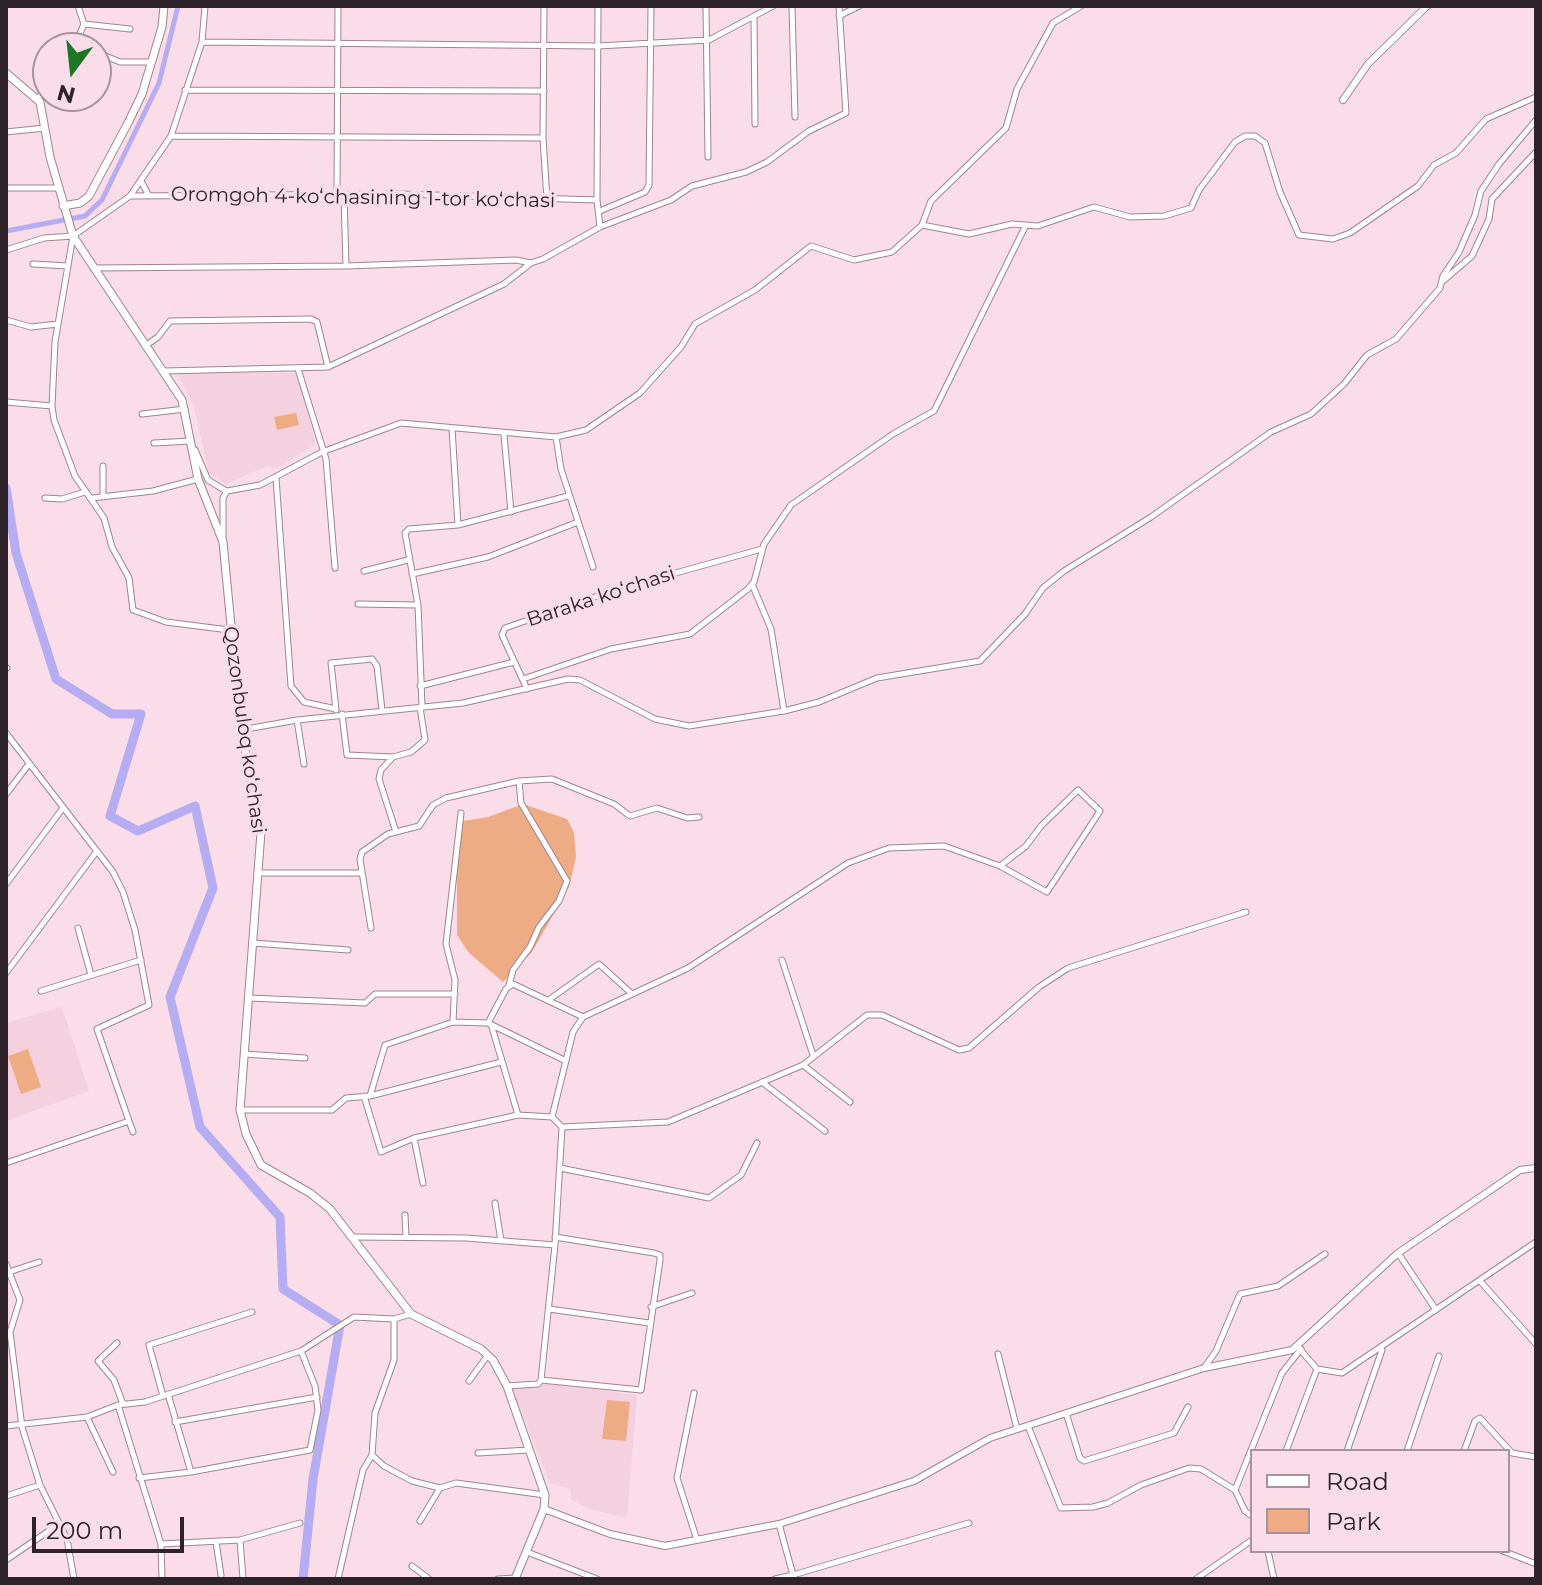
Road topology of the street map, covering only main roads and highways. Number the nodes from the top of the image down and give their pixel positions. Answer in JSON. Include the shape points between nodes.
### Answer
{"nodes":[{"id":1,"x":164,"y":6,"type":"edge"},
{"id":2,"x":6,"y":73,"type":"edge"},
{"id":3,"x":64,"y":209,"type":"junction"},
{"id":4,"x":515,"y":1579,"type":"edge"}],
"edges":[{"from":1,"to":3,"type":"main road","via":[[142,94],[94,189],[82,202]]},
{"from":2,"to":3,"type":"main road","name":"Qozonbuloq koʻchasi","via":[[38,98]]},
{"from":3,"to":4,"type":"main road","name":"Qozonbuloq koʻchasi","via":[[93,268],[186,409],[198,479],[223,542],[241,730],[260,818],[240,1110],[246,1134],[261,1165],[310,1193],[354,1237],[411,1314],[489,1354],[507,1386],[545,1495]]}]}
